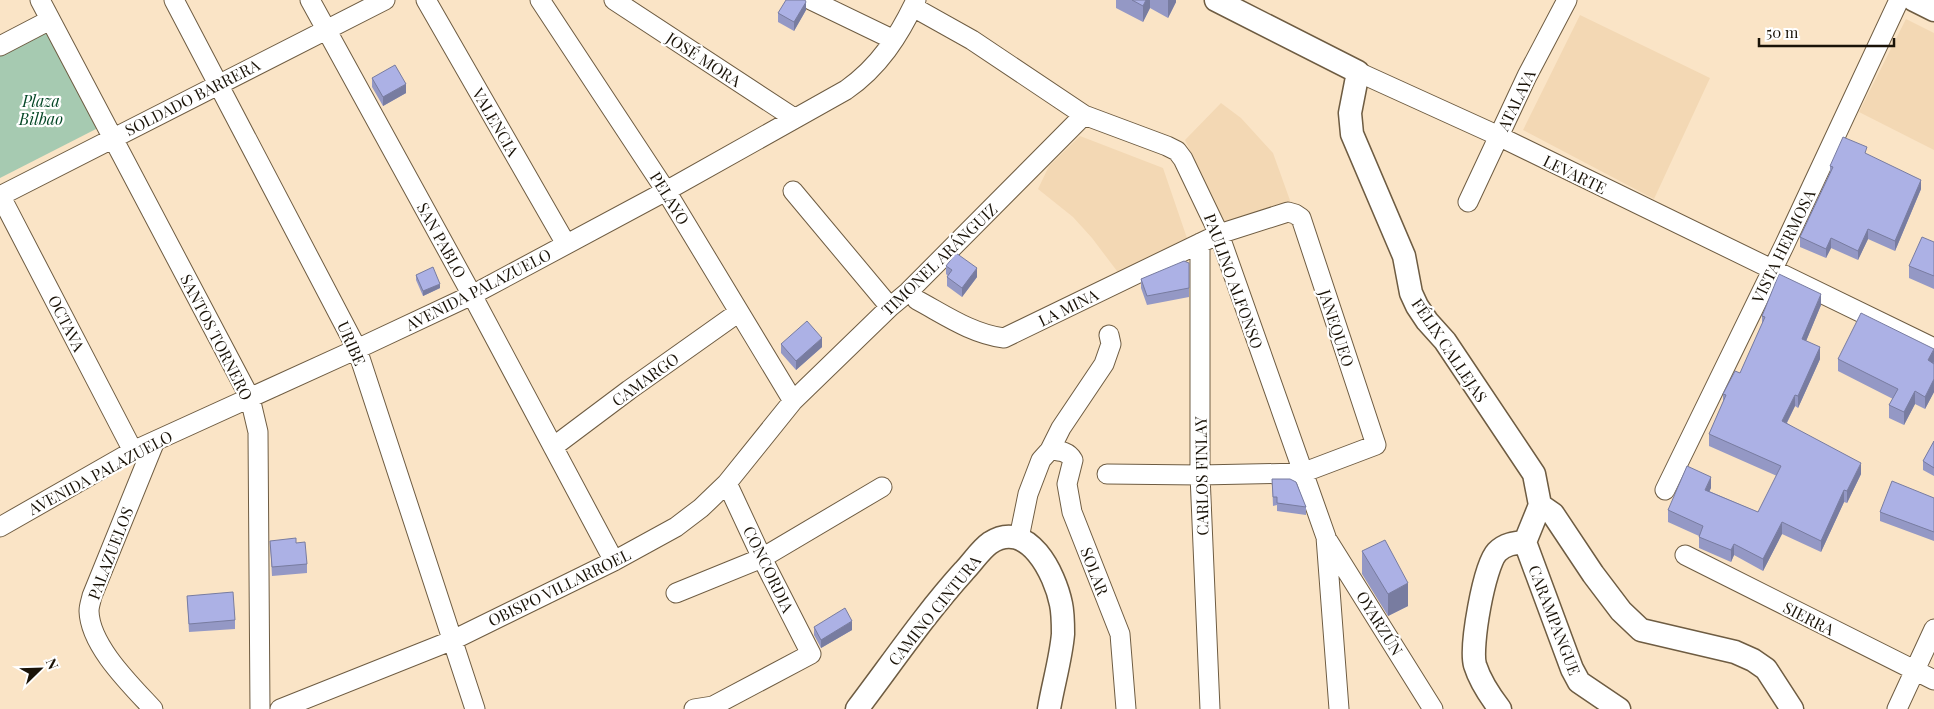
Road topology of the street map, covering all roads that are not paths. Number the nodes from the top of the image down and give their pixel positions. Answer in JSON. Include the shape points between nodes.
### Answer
{"nodes":[{"id":1,"x":40,"y":0,"type":"edge"},
{"id":2,"x":174,"y":0,"type":"edge"},
{"id":3,"x":310,"y":0,"type":"edge"},
{"id":4,"x":385,"y":0,"type":"edge"},
{"id":5,"x":426,"y":0,"type":"edge"},
{"id":6,"x":540,"y":0,"type":"edge"},
{"id":7,"x":614,"y":0,"type":"edge"},
{"id":8,"x":811,"y":0,"type":"edge"},
{"id":9,"x":1216,"y":0,"type":"edge"},
{"id":10,"x":1567,"y":0,"type":"edge"},
{"id":11,"x":1899,"y":0,"type":"edge"},
{"id":12,"x":1914,"y":0,"type":"edge"},
{"id":13,"x":914,"y":4,"type":"edge"},
{"id":14,"x":1934,"y":10,"type":"edge"},
{"id":15,"x":50,"y":20,"type":"junction"},
{"id":16,"x":327,"y":30,"type":"junction"},
{"id":17,"x":894,"y":40,"type":"junction"},
{"id":18,"x":0,"y":46,"type":"edge"},
{"id":19,"x":1358,"y":72,"type":"junction"},
{"id":20,"x":218,"y":84,"type":"junction"},
{"id":21,"x":1084,"y":115,"type":"junction"},
{"id":22,"x":794,"y":118,"type":"junction"},
{"id":23,"x":1499,"y":136,"type":"junction"},
{"id":24,"x":112,"y":138,"type":"junction"},
{"id":25,"x":666,"y":191,"type":"junction"},
{"id":26,"x":793,"y":191,"type":"dead end"},
{"id":27,"x":0,"y":196,"type":"edge"},
{"id":28,"x":1468,"y":202,"type":"dead end"},
{"id":29,"x":1219,"y":234,"type":"junction"},
{"id":30,"x":1200,"y":243,"type":"junction"},
{"id":31,"x":566,"y":244,"type":"junction"},
{"id":32,"x":1773,"y":268,"type":"junction"},
{"id":33,"x":472,"y":295,"type":"junction"},
{"id":34,"x":917,"y":300,"type":"dead end"},
{"id":35,"x":890,"y":308,"type":"junction"},
{"id":36,"x":739,"y":312,"type":"junction"},
{"id":37,"x":1110,"y":335,"type":"dead end"},
{"id":38,"x":1934,"y":348,"type":"edge"},
{"id":39,"x":357,"y":350,"type":"junction"},
{"id":40,"x":250,"y":398,"type":"junction"},
{"id":41,"x":793,"y":401,"type":"junction"},
{"id":42,"x":155,"y":442,"type":"junction"},
{"id":43,"x":553,"y":447,"type":"junction"},
{"id":44,"x":1050,"y":450,"type":"junction"},
{"id":45,"x":132,"y":451,"type":"junction"},
{"id":46,"x":1302,"y":473,"type":"junction"},
{"id":47,"x":1107,"y":474,"type":"dead end"},
{"id":48,"x":1200,"y":475,"type":"junction"},
{"id":49,"x":728,"y":483,"type":"junction"},
{"id":50,"x":882,"y":487,"type":"dead end"},
{"id":51,"x":1665,"y":490,"type":"dead end"},
{"id":52,"x":1540,"y":505,"type":"junction"},
{"id":53,"x":0,"y":527,"type":"edge"},
{"id":54,"x":1326,"y":537,"type":"junction"},
{"id":55,"x":1019,"y":538,"type":"junction"},
{"id":56,"x":1525,"y":542,"type":"junction"},
{"id":57,"x":1685,"y":554,"type":"dead end"},
{"id":58,"x":762,"y":558,"type":"junction"},
{"id":59,"x":614,"y":561,"type":"junction"},
{"id":60,"x":676,"y":593,"type":"dead end"},
{"id":61,"x":1934,"y":629,"type":"edge"},
{"id":62,"x":453,"y":640,"type":"junction"},
{"id":63,"x":1915,"y":671,"type":"junction"},
{"id":64,"x":1934,"y":680,"type":"edge"},
{"id":65,"x":153,"y":709,"type":"edge"},
{"id":66,"x":260,"y":709,"type":"edge"},
{"id":67,"x":280,"y":709,"type":"edge"},
{"id":68,"x":475,"y":709,"type":"edge"},
{"id":69,"x":694,"y":709,"type":"edge"},
{"id":70,"x":857,"y":709,"type":"edge"},
{"id":71,"x":1049,"y":709,"type":"edge"},
{"id":72,"x":1126,"y":709,"type":"edge"},
{"id":73,"x":1210,"y":709,"type":"edge"},
{"id":74,"x":1339,"y":709,"type":"edge"},
{"id":75,"x":1433,"y":709,"type":"edge"},
{"id":76,"x":1500,"y":709,"type":"edge"},
{"id":77,"x":1619,"y":709,"type":"edge"},
{"id":78,"x":1792,"y":709,"type":"edge"},
{"id":79,"x":1896,"y":709,"type":"edge"}],
"edges":[{"from":1,"to":15,"type":"street","name":"SANTOS TORNERO"},
{"from":2,"to":20,"type":"street","name":"URIBE"},
{"from":3,"to":16,"type":"street","name":"SAN PABLO"},
{"from":4,"to":16,"type":"street","name":"SOLDADO BARRERA"},
{"from":5,"to":31,"type":"street","name":"VALENCIA"},
{"from":6,"to":25,"type":"street","name":"PELAYO"},
{"from":7,"to":22,"type":"street","name":"JOSÉ MORA"},
{"from":8,"to":17,"type":"street"},
{"from":9,"to":19,"type":"main road","name":"LEVARTE"},
{"from":10,"to":23,"type":"street","name":"ATALAYA"},
{"from":11,"to":32,"type":"street","name":"VISTA HERMOSA"},
{"from":12,"to":14,"type":"main road"},
{"from":13,"to":17,"type":"street","name":"AVENIDA PALAZUELO"},
{"from":13,"to":21,"type":"street","name":"PAULINO ALFONSO"},
{"from":15,"to":18,"type":"street"},
{"from":15,"to":24,"type":"street","name":"SANTOS TORNERO"},
{"from":16,"to":20,"type":"street","name":"SOLDADO BARRERA"},
{"from":16,"to":33,"type":"street","name":"SAN PABLO"},
{"from":17,"to":22,"type":"street","name":"AVENIDA PALAZUELO","via":[[860,81]]},
{"from":19,"to":23,"type":"street","name":"LEVARTE"},
{"from":19,"to":52,"type":"main road","name":"FÉLIX CALLEJAS","via":[[1350,113],[1352,134],[1404,256],[1411,293],[1427,321],[1445,341],[1534,474]]},
{"from":20,"to":24,"type":"street","name":"SOLDADO BARRERA"},
{"from":20,"to":39,"type":"street","name":"URIBE"},
{"from":21,"to":29,"type":"street","name":"PAULINO ALFONSO","via":[[1177,152]]},
{"from":21,"to":35,"type":"street","name":"TIMONEL ARÁNGUIZ"},
{"from":22,"to":25,"type":"street","name":"AVENIDA PALAZUELO"},
{"from":23,"to":28,"type":"street","name":"ATALAYA"},
{"from":23,"to":32,"type":"street","name":"LEVARTE"},
{"from":24,"to":27,"type":"street","name":"SOLDADO BARRERA"},
{"from":24,"to":40,"type":"street","name":"SANTOS TORNERO"},
{"from":25,"to":31,"type":"street","name":"AVENIDA PALAZUELO"},
{"from":25,"to":36,"type":"street","name":"PELAYO"},
{"from":26,"to":35,"type":"street"},
{"from":27,"to":45,"type":"street","name":"OCTAVA"},
{"from":29,"to":30,"type":"street","name":"LA MINA"},
{"from":29,"to":46,"type":"street","name":"PAULINO ALFONSO"},
{"from":29,"to":46,"type":"street","name":"JANEQUEO","via":[[1288,212],[1300,218],[1376,445]]},
{"from":30,"to":34,"type":"street","name":"LA MINA","via":[[1004,338],[987,336],[964,326]]},
{"from":30,"to":48,"type":"street","name":"CARLOS FINLAY"},
{"from":31,"to":33,"type":"street","name":"AVENIDA PALAZUELO"},
{"from":32,"to":38,"type":"street","name":"LEVARTE"},
{"from":32,"to":51,"type":"street","name":"VISTA HERMOSA"},
{"from":33,"to":39,"type":"street","name":"AVENIDA PALAZUELO"},
{"from":33,"to":43,"type":"street","name":"SAN PABLO"},
{"from":35,"to":41,"type":"street","name":"TIMONEL ARÁNGUIZ"},
{"from":36,"to":41,"type":"street","name":"PELAYO"},
{"from":36,"to":43,"type":"street","name":"CAMARGO"},
{"from":37,"to":44,"type":"street","via":[[1104,364]]},
{"from":39,"to":40,"type":"street","name":"AVENIDA PALAZUELO"},
{"from":39,"to":62,"type":"street","name":"URIBE"},
{"from":40,"to":42,"type":"street","name":"AVENIDA PALAZUELO"},
{"from":40,"to":66,"type":"street","name":"SANTOS TORNERO","via":[[258,432]]},
{"from":41,"to":49,"type":"street","name":"OBISPO VILLARROEL"},
{"from":42,"to":45,"type":"street","name":"AVENIDA PALAZUELO"},
{"from":42,"to":65,"type":"street","name":"PALAZUELOS","via":[[92,596],[89,612],[93,630],[106,654]]},
{"from":43,"to":59,"type":"street","name":"SAN PABLO"},
{"from":44,"to":55,"type":"street","via":[[1040,460],[1033,477]]},
{"from":44,"to":72,"type":"street","name":"SOLAR","via":[[1070,454],[1073,460],[1067,484],[1072,512],[1120,634]]},
{"from":45,"to":53,"type":"street","name":"AVENIDA PALAZUELO"},
{"from":46,"to":48,"type":"street"},
{"from":46,"to":54,"type":"street","name":"PAULINO ALFONSO"},
{"from":47,"to":48,"type":"street"},
{"from":48,"to":73,"type":"street","name":"CARLOS FINLAY"},
{"from":49,"to":58,"type":"street","name":"CONCORDIA"},
{"from":49,"to":59,"type":"street","name":"OBISPO VILLARROEL","via":[[676,527]]},
{"from":50,"to":58,"type":"street"},
{"from":52,"to":56,"type":"main road"},
{"from":52,"to":78,"type":"main road","via":[[1553,514],[1604,589],[1641,630],[1735,652],[1752,660],[1766,669]]},
{"from":54,"to":74,"type":"street","name":"PAULINO ALFONSO"},
{"from":54,"to":75,"type":"street","name":"OYARZÚN"},
{"from":55,"to":70,"type":"main road","name":"CAMINO CINTURA","via":[[1001,538],[984,547],[946,591]]},
{"from":55,"to":71,"type":"main road","via":[[1039,554],[1054,581],[1061,604],[1062,634]]},
{"from":56,"to":76,"type":"main road","via":[[1512,543],[1495,554],[1476,619],[1475,664]]},
{"from":56,"to":77,"type":"main road","name":"CARAMPANGUE","via":[[1579,682]]},
{"from":57,"to":63,"type":"street","name":"SIERRA"},
{"from":58,"to":60,"type":"street"},
{"from":58,"to":69,"type":"street","name":"CONCORDIA","via":[[811,654],[713,706]]},
{"from":59,"to":62,"type":"street","name":"OBISPO VILLARROEL"},
{"from":61,"to":63,"type":"street"},
{"from":62,"to":67,"type":"street","name":"OBISPO VILLARROEL"},
{"from":62,"to":68,"type":"street","name":"URIBE"},
{"from":63,"to":64,"type":"street","name":"SIERRA"},
{"from":63,"to":79,"type":"street"}]}
